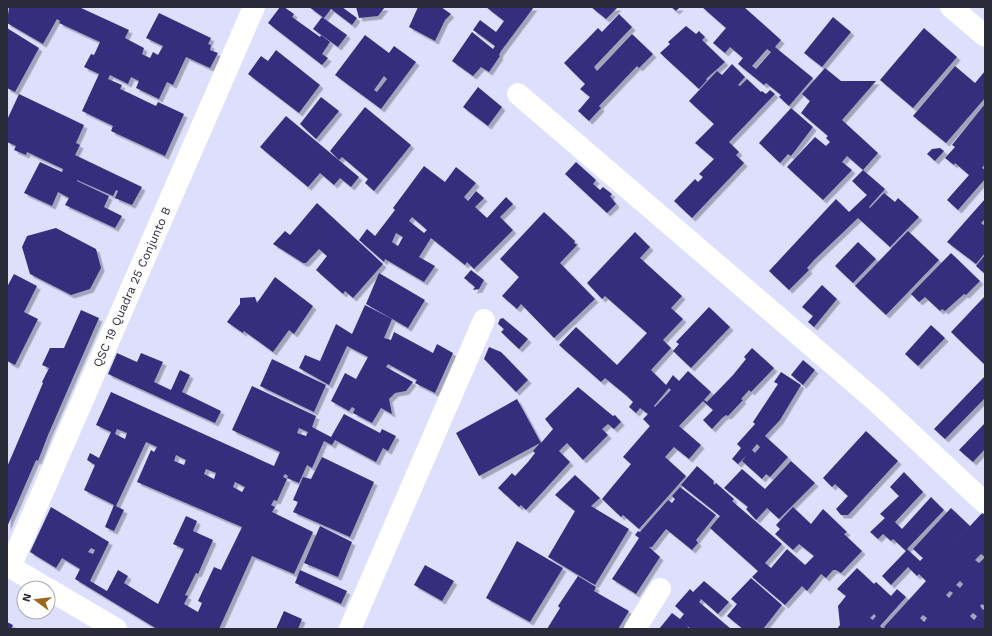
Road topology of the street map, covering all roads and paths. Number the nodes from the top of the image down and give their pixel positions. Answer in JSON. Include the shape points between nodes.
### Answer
{"nodes":[{"id":1,"x":254,"y":7,"type":"edge"},
{"id":2,"x":951,"y":7,"type":"edge"},
{"id":3,"x":985,"y":36,"type":"edge"},
{"id":4,"x":518,"y":94,"type":"dead end"},
{"id":5,"x":484,"y":320,"type":"dead end"},
{"id":6,"x":985,"y":503,"type":"edge"},
{"id":7,"x":8,"y":566,"type":"edge"},
{"id":8,"x":32,"y":580,"type":"edge"},
{"id":9,"x":660,"y":589,"type":"dead end"},
{"id":10,"x":56,"y":594,"type":"edge"},
{"id":11,"x":116,"y":629,"type":"edge"},
{"id":12,"x":350,"y":629,"type":"edge"},
{"id":13,"x":635,"y":629,"type":"edge"}],
"edges":[{"from":1,"to":7,"type":"street","name":"QSC 19 Quadra 25 Conjunto B"},
{"from":2,"to":3,"type":"street"},
{"from":4,"to":6,"type":"street","via":[[877,402]]},
{"from":5,"to":12,"type":"street"},
{"from":7,"to":8,"type":"street"},
{"from":9,"to":13,"type":"street"},
{"from":10,"to":11,"type":"street"}]}
